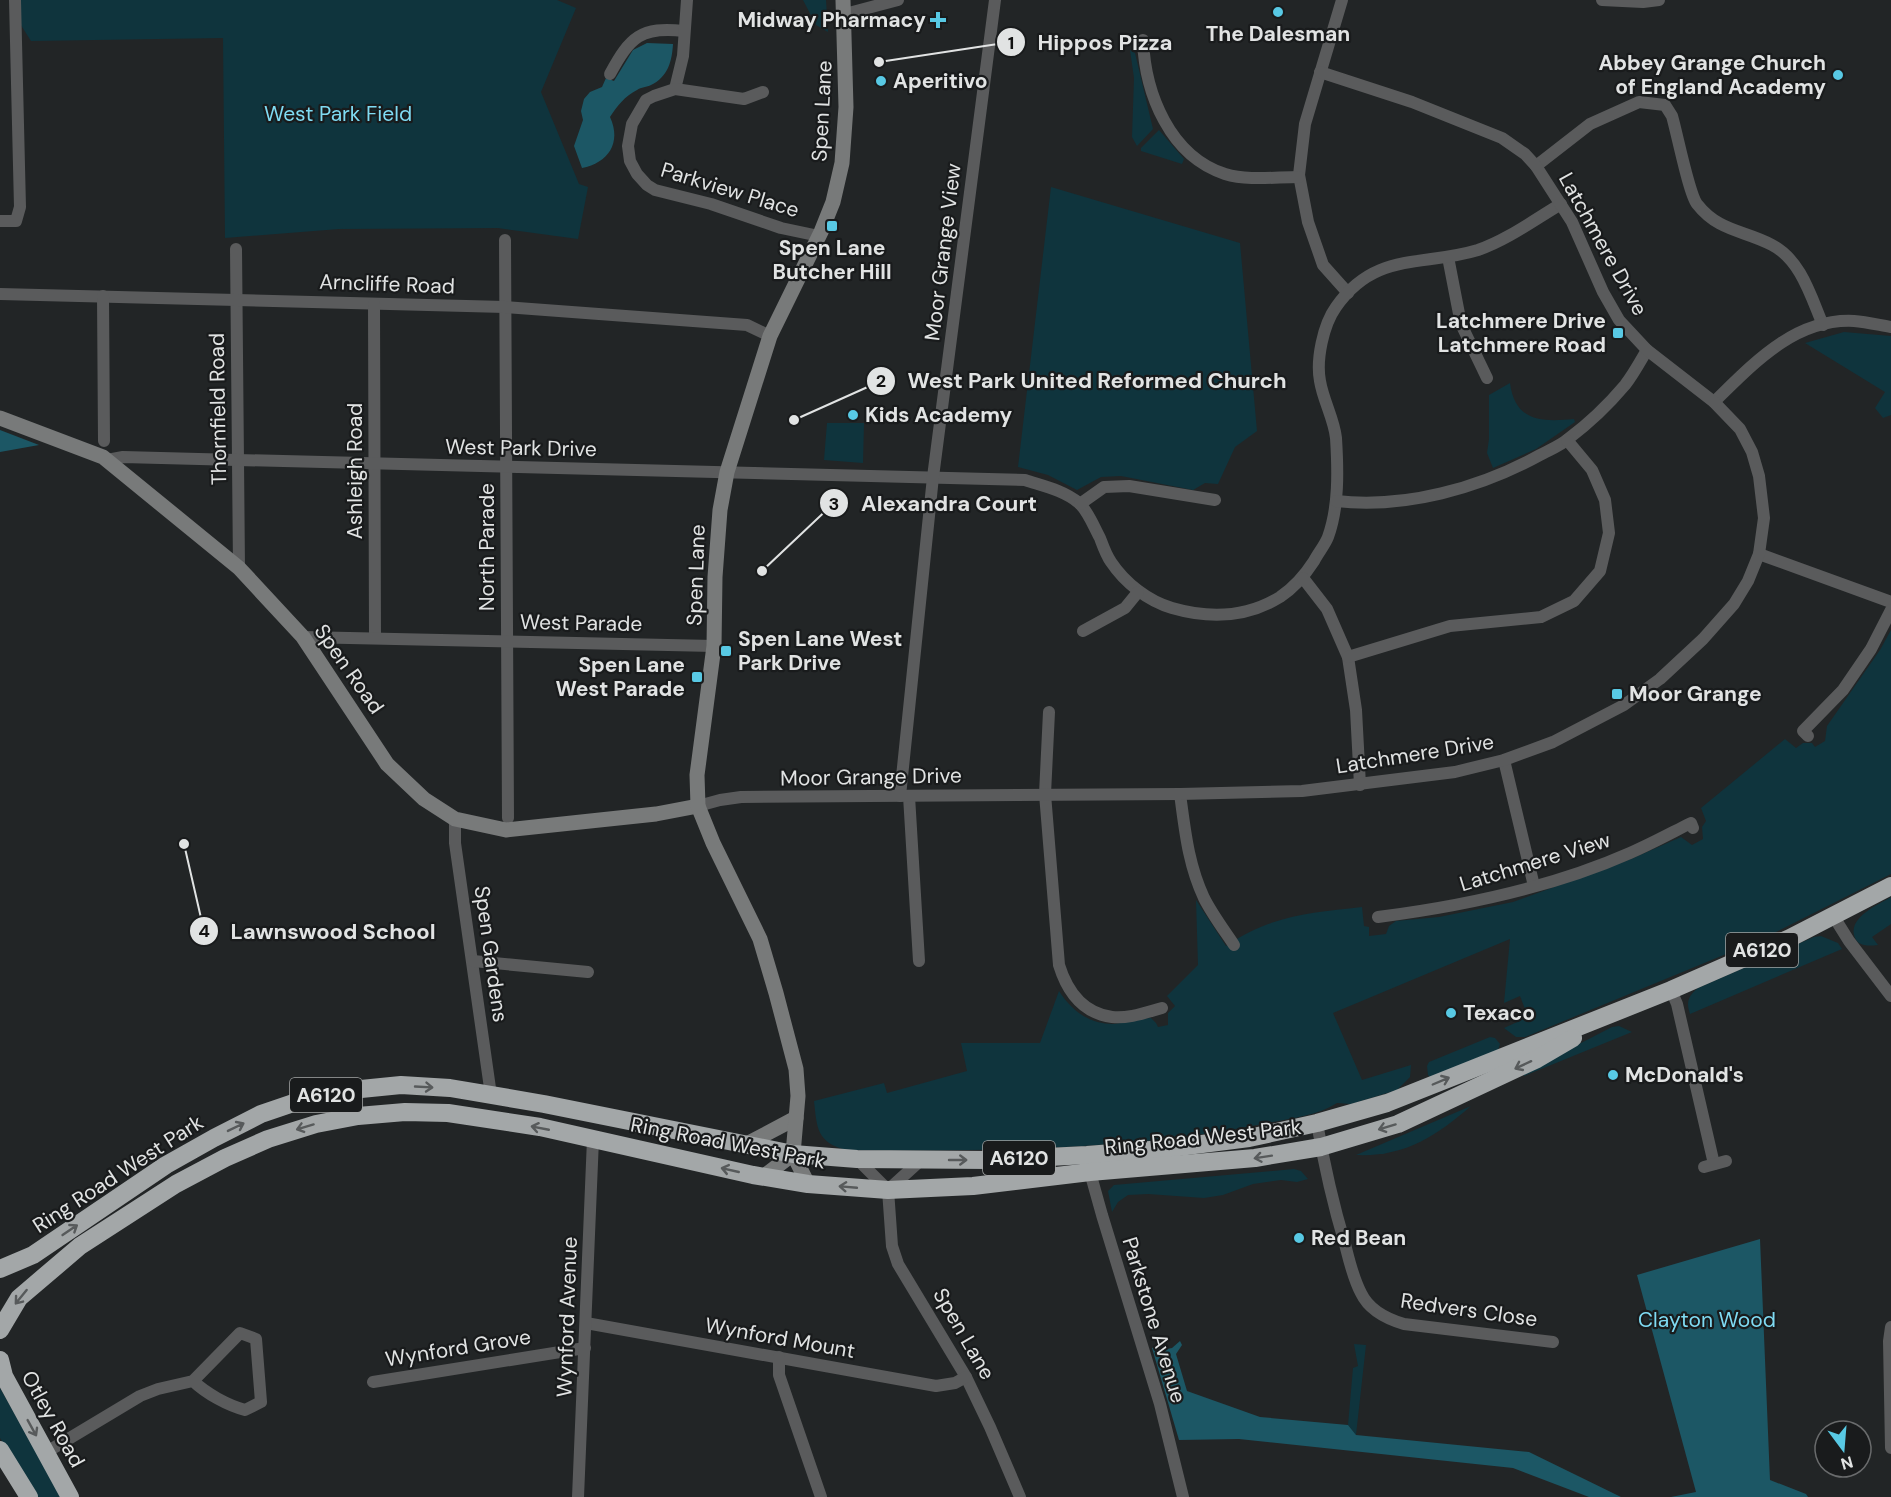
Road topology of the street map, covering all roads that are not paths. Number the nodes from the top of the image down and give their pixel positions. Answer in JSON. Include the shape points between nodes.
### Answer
{"nodes":[{"id":1,"x":15,"y":0,"type":"edge"},
{"id":2,"x":687,"y":0,"type":"edge"},
{"id":3,"x":898,"y":0,"type":"edge"},
{"id":4,"x":994,"y":0,"type":"edge"},
{"id":5,"x":1342,"y":0,"type":"edge"},
{"id":6,"x":1602,"y":0,"type":"edge"},
{"id":7,"x":1659,"y":0,"type":"edge"},
{"id":8,"x":844,"y":7,"type":"edge"},
{"id":9,"x":684,"y":31,"type":"junction"},
{"id":10,"x":1143,"y":40,"type":"dead end"},
{"id":11,"x":1320,"y":72,"type":"junction"},
{"id":12,"x":610,"y":74,"type":"dead end"},
{"id":13,"x":675,"y":89,"type":"junction"},
{"id":14,"x":763,"y":92,"type":"dead end"},
{"id":15,"x":1536,"y":166,"type":"junction"},
{"id":16,"x":1299,"y":177,"type":"junction"},
{"id":17,"x":1561,"y":204,"type":"junction"},
{"id":18,"x":0,"y":221,"type":"edge"},
{"id":19,"x":819,"y":236,"type":"junction"},
{"id":20,"x":504,"y":240,"type":"dead end"},
{"id":21,"x":236,"y":249,"type":"dead end"},
{"id":22,"x":1448,"y":257,"type":"junction"},
{"id":23,"x":1348,"y":293,"type":"junction"},
{"id":24,"x":0,"y":294,"type":"edge"},
{"id":25,"x":103,"y":296,"type":"junction"},
{"id":26,"x":237,"y":300,"type":"junction"},
{"id":27,"x":374,"y":304,"type":"junction"},
{"id":28,"x":505,"y":307,"type":"junction"},
{"id":29,"x":1823,"y":325,"type":"junction"},
{"id":30,"x":1891,"y":327,"type":"edge"},
{"id":31,"x":770,"y":336,"type":"junction"},
{"id":32,"x":1647,"y":350,"type":"junction"},
{"id":33,"x":1487,"y":378,"type":"dead end"},
{"id":34,"x":1714,"y":402,"type":"junction"},
{"id":35,"x":0,"y":418,"type":"edge"},
{"id":36,"x":1567,"y":440,"type":"junction"},
{"id":37,"x":104,"y":441,"type":"dead end"},
{"id":38,"x":107,"y":460,"type":"junction"},
{"id":39,"x":238,"y":460,"type":"junction"},
{"id":40,"x":374,"y":464,"type":"junction"},
{"id":41,"x":506,"y":467,"type":"junction"},
{"id":42,"x":727,"y":472,"type":"junction"},
{"id":43,"x":933,"y":477,"type":"junction"},
{"id":44,"x":1215,"y":500,"type":"dead end"},
{"id":45,"x":1336,"y":501,"type":"junction"},
{"id":46,"x":1080,"y":504,"type":"junction"},
{"id":47,"x":1759,"y":554,"type":"junction"},
{"id":48,"x":239,"y":568,"type":"junction"},
{"id":49,"x":1303,"y":578,"type":"junction"},
{"id":50,"x":1138,"y":592,"type":"junction"},
{"id":51,"x":1891,"y":602,"type":"edge"},
{"id":52,"x":1891,"y":610,"type":"edge"},
{"id":53,"x":1083,"y":631,"type":"dead end"},
{"id":54,"x":303,"y":637,"type":"junction"},
{"id":55,"x":375,"y":638,"type":"junction"},
{"id":56,"x":507,"y":641,"type":"junction"},
{"id":57,"x":714,"y":646,"type":"junction"},
{"id":58,"x":1348,"y":657,"type":"junction"},
{"id":59,"x":1049,"y":712,"type":"dead end"},
{"id":60,"x":1808,"y":736,"type":"dead end"},
{"id":61,"x":1504,"y":760,"type":"junction"},
{"id":62,"x":1360,"y":784,"type":"junction"},
{"id":63,"x":1046,"y":794,"type":"junction"},
{"id":64,"x":1180,"y":794,"type":"junction"},
{"id":65,"x":905,"y":796,"type":"junction"},
{"id":66,"x":698,"y":806,"type":"junction"},
{"id":67,"x":508,"y":818,"type":"dead end"},
{"id":68,"x":455,"y":819,"type":"junction"},
{"id":69,"x":1693,"y":828,"type":"dead end"},
{"id":70,"x":1534,"y":886,"type":"junction"},
{"id":71,"x":1891,"y":886,"type":"edge"},
{"id":72,"x":1378,"y":917,"type":"dead end"},
{"id":73,"x":1834,"y":917,"type":"junction"},
{"id":74,"x":1234,"y":945,"type":"dead end"},
{"id":75,"x":473,"y":961,"type":"junction"},
{"id":76,"x":919,"y":961,"type":"dead end"},
{"id":77,"x":588,"y":972,"type":"dead end"},
{"id":78,"x":1671,"y":990,"type":"junction"},
{"id":79,"x":1891,"y":996,"type":"edge"},
{"id":80,"x":1629,"y":1006,"type":"junction"},
{"id":81,"x":1162,"y":1008,"type":"dead end"},
{"id":82,"x":491,"y":1095,"type":"junction"},
{"id":83,"x":796,"y":1118,"type":"junction"},
{"id":84,"x":1317,"y":1123,"type":"junction"},
{"id":85,"x":593,"y":1139,"type":"junction"},
{"id":86,"x":745,"y":1145,"type":"junction"},
{"id":87,"x":1321,"y":1147,"type":"junction"},
{"id":88,"x":793,"y":1154,"type":"junction"},
{"id":89,"x":857,"y":1159,"type":"junction"},
{"id":90,"x":921,"y":1160,"type":"junction"},
{"id":91,"x":1088,"y":1164,"type":"junction"},
{"id":92,"x":1715,"y":1164,"type":"dead end"},
{"id":93,"x":764,"y":1177,"type":"junction"},
{"id":94,"x":808,"y":1184,"type":"junction"},
{"id":95,"x":888,"y":1190,"type":"junction"},
{"id":96,"x":0,"y":1269,"type":"edge"},
{"id":97,"x":586,"y":1323,"type":"junction"},
{"id":98,"x":1891,"y":1327,"type":"edge"},
{"id":99,"x":0,"y":1330,"type":"edge"},
{"id":100,"x":1553,"y":1342,"type":"dead end"},
{"id":101,"x":585,"y":1348,"type":"junction"},
{"id":102,"x":779,"y":1357,"type":"junction"},
{"id":103,"x":0,"y":1360,"type":"edge"},
{"id":104,"x":966,"y":1377,"type":"junction"},
{"id":105,"x":193,"y":1381,"type":"junction"},
{"id":106,"x":373,"y":1382,"type":"dead end"},
{"id":107,"x":1891,"y":1448,"type":"edge"},
{"id":108,"x":0,"y":1450,"type":"edge"},
{"id":109,"x":45,"y":1453,"type":"junction"},
{"id":110,"x":29,"y":1497,"type":"edge"},
{"id":111,"x":70,"y":1497,"type":"edge"},
{"id":112,"x":578,"y":1497,"type":"edge"},
{"id":113,"x":821,"y":1497,"type":"edge"},
{"id":114,"x":1020,"y":1497,"type":"edge"},
{"id":115,"x":1183,"y":1497,"type":"edge"}],
"edges":[{"from":1,"to":18,"type":"street","via":[[20,207],[16,221]]},
{"from":2,"to":9,"type":"street"},
{"from":3,"to":8,"type":"street"},
{"from":4,"to":43,"type":"street","name":"Moor Grange View"},
{"from":5,"to":11,"type":"street"},
{"from":6,"to":7,"type":"street"},
{"from":8,"to":19,"type":"street","name":"Spen Lane","via":[[846,107],[842,163],[833,202]]},
{"from":9,"to":12,"type":"street","via":[[662,28],[637,36],[623,50]]},
{"from":9,"to":13,"type":"street"},
{"from":10,"to":16,"type":"street","via":[[1156,105],[1175,138],[1190,154],[1226,174]]},
{"from":11,"to":15,"type":"street","name":"Latchmere Drive","via":[[1412,102],[1502,138]]},
{"from":11,"to":16,"type":"street","via":[[1305,124]]},
{"from":13,"to":14,"type":"street","name":"Parkview Place","via":[[744,99]]},
{"from":13,"to":19,"type":"street","name":"Parkview Place","via":[[646,100],[632,124],[630,161],[647,185],[781,228]]},
{"from":15,"to":17,"type":"street","name":"Latchmere Drive"},
{"from":15,"to":29,"type":"street","via":[[1590,124],[1639,102],[1665,105],[1672,116],[1695,202],[1722,226],[1773,245],[1789,258],[1800,273]]},
{"from":16,"to":23,"type":"street","via":[[1308,222],[1323,265]]},
{"from":17,"to":22,"type":"street","via":[[1507,237]]},
{"from":17,"to":32,"type":"street","name":"Latchmere Drive","via":[[1619,320]]},
{"from":19,"to":31,"type":"street","name":"Spen Lane"},
{"from":20,"to":28,"type":"street","name":"North Parade"},
{"from":21,"to":26,"type":"street","name":"Thornfield Road"},
{"from":22,"to":23,"type":"street","via":[[1389,266],[1365,277]]},
{"from":22,"to":33,"type":"street","via":[[1461,324]]},
{"from":23,"to":45,"type":"street","via":[[1326,326],[1319,380],[1336,436]]},
{"from":24,"to":25,"type":"street","name":"Arncliffe Road"},
{"from":25,"to":26,"type":"street","name":"Arncliffe Road"},
{"from":25,"to":37,"type":"street"},
{"from":26,"to":27,"type":"street","name":"Arncliffe Road"},
{"from":26,"to":39,"type":"street","name":"Thornfield Road"},
{"from":27,"to":28,"type":"street","name":"Arncliffe Road"},
{"from":27,"to":40,"type":"street","name":"Ashleigh Road"},
{"from":28,"to":31,"type":"street","name":"Arncliffe Road","via":[[747,325]]},
{"from":28,"to":41,"type":"street","name":"North Parade"},
{"from":29,"to":30,"type":"street","via":[[1853,321]]},
{"from":29,"to":34,"type":"street","via":[[1785,339]]},
{"from":31,"to":42,"type":"street","name":"Spen Lane"},
{"from":32,"to":34,"type":"street","name":"Latchmere Drive"},
{"from":32,"to":36,"type":"street","via":[[1625,385]]},
{"from":34,"to":47,"type":"street","name":"Latchmere Drive","via":[[1740,429],[1760,476],[1764,518]]},
{"from":35,"to":38,"type":"street","name":"Spen Road"},
{"from":36,"to":45,"type":"street","via":[[1524,464],[1479,482],[1388,502]]},
{"from":36,"to":58,"type":"street","via":[[1593,470],[1605,500],[1609,533],[1600,571],[1574,601],[1541,617],[1450,626]]},
{"from":38,"to":39,"type":"street","name":"West Park Drive"},
{"from":38,"to":48,"type":"street","name":"Spen Road"},
{"from":39,"to":40,"type":"street","name":"West Park Drive"},
{"from":39,"to":48,"type":"street","name":"Thornfield Road"},
{"from":40,"to":41,"type":"street","name":"West Park Drive"},
{"from":40,"to":55,"type":"street","name":"Ashleigh Road"},
{"from":41,"to":42,"type":"street","name":"West Park Drive"},
{"from":41,"to":56,"type":"street","name":"North Parade"},
{"from":42,"to":43,"type":"street","name":"West Park Drive"},
{"from":42,"to":57,"type":"street","name":"Spen Lane","via":[[720,510]]},
{"from":43,"to":46,"type":"street","name":"West Park Drive","via":[[1025,480],[1055,489]]},
{"from":43,"to":65,"type":"street","name":"Moor Grange View"},
{"from":44,"to":46,"type":"street","via":[[1129,486],[1104,487]]},
{"from":45,"to":49,"type":"street","via":[[1328,538]]},
{"from":46,"to":50,"type":"street","via":[[1111,562]]},
{"from":47,"to":51,"type":"street"},
{"from":47,"to":61,"type":"street","name":"Latchmere Drive","via":[[1734,604],[1660,679],[1624,705],[1553,742]]},
{"from":48,"to":54,"type":"street","name":"Spen Road"},
{"from":49,"to":50,"type":"street","via":[[1263,608],[1225,616],[1196,615]]},
{"from":49,"to":58,"type":"street","via":[[1327,609]]},
{"from":50,"to":53,"type":"street","via":[[1125,608]]},
{"from":52,"to":60,"type":"street","via":[[1844,690],[1803,731]]},
{"from":54,"to":55,"type":"street","name":"West Parade"},
{"from":54,"to":68,"type":"street","name":"Spen Road","via":[[387,764],[424,799]]},
{"from":55,"to":56,"type":"street","name":"West Parade"},
{"from":56,"to":57,"type":"street","name":"West Parade"},
{"from":56,"to":67,"type":"street","name":"North Parade"},
{"from":57,"to":66,"type":"street","name":"Spen Lane","via":[[698,775]]},
{"from":58,"to":62,"type":"street"},
{"from":59,"to":63,"type":"street"},
{"from":61,"to":62,"type":"street","name":"Latchmere Drive","via":[[1455,772]]},
{"from":61,"to":70,"type":"street"},
{"from":62,"to":64,"type":"street","name":"Latchmere Drive","via":[[1302,791]]},
{"from":63,"to":64,"type":"street","name":"Latchmere Drive"},
{"from":63,"to":65,"type":"street","name":"Moor Grange Drive"},
{"from":63,"to":81,"type":"street","via":[[1059,965],[1065,986],[1077,1000],[1112,1017]]},
{"from":64,"to":74,"type":"street","via":[[1194,873],[1204,899]]},
{"from":65,"to":66,"type":"street","name":"Moor Grange Drive","via":[[741,797]]},
{"from":65,"to":76,"type":"street","name":"Moor Grange View"},
{"from":66,"to":68,"type":"street","name":"Spen Road","via":[[506,830]]},
{"from":66,"to":83,"type":"street","name":"Spen Lane","via":[[760,939],[796,1069]]},
{"from":68,"to":75,"type":"street","name":"Spen Gardens","via":[[455,843]]},
{"from":69,"to":70,"type":"street","name":"Latchmere View","via":[[1691,822],[1630,853]]},
{"from":70,"to":72,"type":"street","name":"Latchmere View","via":[[1440,909]]},
{"from":71,"to":73,"type":"highway","name":"Ring Road West Park","number":"A6120"},
{"from":73,"to":78,"type":"highway","name":"Ring Road West Park","number":"A6120"},
{"from":73,"to":79,"type":"street"},
{"from":75,"to":77,"type":"street"},
{"from":75,"to":82,"type":"street","name":"Spen Gardens"},
{"from":78,"to":80,"type":"highway","name":"Ring Road West Park","number":"A6120"},
{"from":78,"to":92,"type":"street"},
{"from":84,"to":80,"type":"highway","name":"Ring Road West Park","number":"A6120","one_way":true,"via":[[1387,1103]]},
{"from":80,"to":87,"type":"highway","name":"Ring Road West Park","number":"A6120","one_way":true,"via":[[1537,1059],[1398,1124]]},
{"from":82,"to":86,"type":"highway","name":"Ring Road West Park","number":"A6120"},
{"from":96,"to":82,"type":"highway","name":"Ring Road West Park","number":"A6120","one_way":true,"via":[[33,1255],[166,1165],[261,1114],[308,1098],[401,1085]]},
{"from":83,"to":86,"type":"street"},
{"from":83,"to":88,"type":"street","name":"Spen Lane"},
{"from":84,"to":87,"type":"street","name":"Redvers Close"},
{"from":84,"to":91,"type":"highway","name":"Ring Road West Park","number":"A6120"},
{"from":93,"to":85,"type":"highway","name":"Ring Road West Park","number":"A6120","one_way":true},
{"from":85,"to":97,"type":"street","name":"Wynford Avenue"},
{"from":85,"to":99,"type":"highway","name":"Ring Road West Park","number":"A6120","one_way":true,"via":[[448,1113],[405,1112],[316,1124],[268,1139],[176,1184],[80,1246],[19,1298]]},
{"from":86,"to":88,"type":"highway","name":"Ring Road West Park","number":"A6120"},
{"from":87,"to":91,"type":"highway","name":"Ring Road West Park","number":"A6120","one_way":true,"via":[[1255,1158]]},
{"from":87,"to":100,"type":"street","name":"Redvers Close","via":[[1351,1267],[1361,1293],[1379,1313],[1404,1324]]},
{"from":88,"to":89,"type":"highway","name":"Ring Road West Park","number":"A6120"},
{"from":88,"to":93,"type":"street"},
{"from":88,"to":94,"type":"street"},
{"from":89,"to":90,"type":"highway","name":"Ring Road West Park","number":"A6120"},
{"from":89,"to":95,"type":"street"},
{"from":90,"to":91,"type":"highway","name":"Ring Road West Park","number":"A6120","one_way":true},
{"from":90,"to":95,"type":"street"},
{"from":91,"to":95,"type":"highway","name":"Ring Road West Park","number":"A6120","via":[[973,1186]]},
{"from":91,"to":115,"type":"street","name":"Parkstone Avenue","via":[[1160,1404]]},
{"from":93,"to":94,"type":"highway","name":"Ring Road West Park","number":"A6120"},
{"from":95,"to":94,"type":"highway","name":"Ring Road West Park","number":"A6120","one_way":true},
{"from":95,"to":104,"type":"street","name":"Spen Lane","via":[[892,1246],[898,1264]]},
{"from":97,"to":101,"type":"street","name":"Wynford Avenue"},
{"from":97,"to":102,"type":"street","name":"Wynford Mount"},
{"from":98,"to":107,"type":"street"},
{"from":101,"to":106,"type":"street","name":"Wynford Grove"},
{"from":101,"to":112,"type":"street","name":"Wynford Avenue"},
{"from":102,"to":104,"type":"street","name":"Wynford Mount","via":[[936,1386]]},
{"from":102,"to":113,"type":"street","via":[[779,1375]]},
{"from":103,"to":109,"type":"highway","name":"Otley Road","one_way":true,"via":[[4,1376]]},
{"from":104,"to":114,"type":"street","name":"Spen Lane"},
{"from":105,"to":105,"type":"street","via":[[234,1407],[245,1410],[261,1402],[256,1339],[240,1333]]},
{"from":105,"to":109,"type":"street","via":[[140,1396]]},
{"from":108,"to":110,"type":"highway"},
{"from":109,"to":111,"type":"highway","name":"Otley Road"}]}
